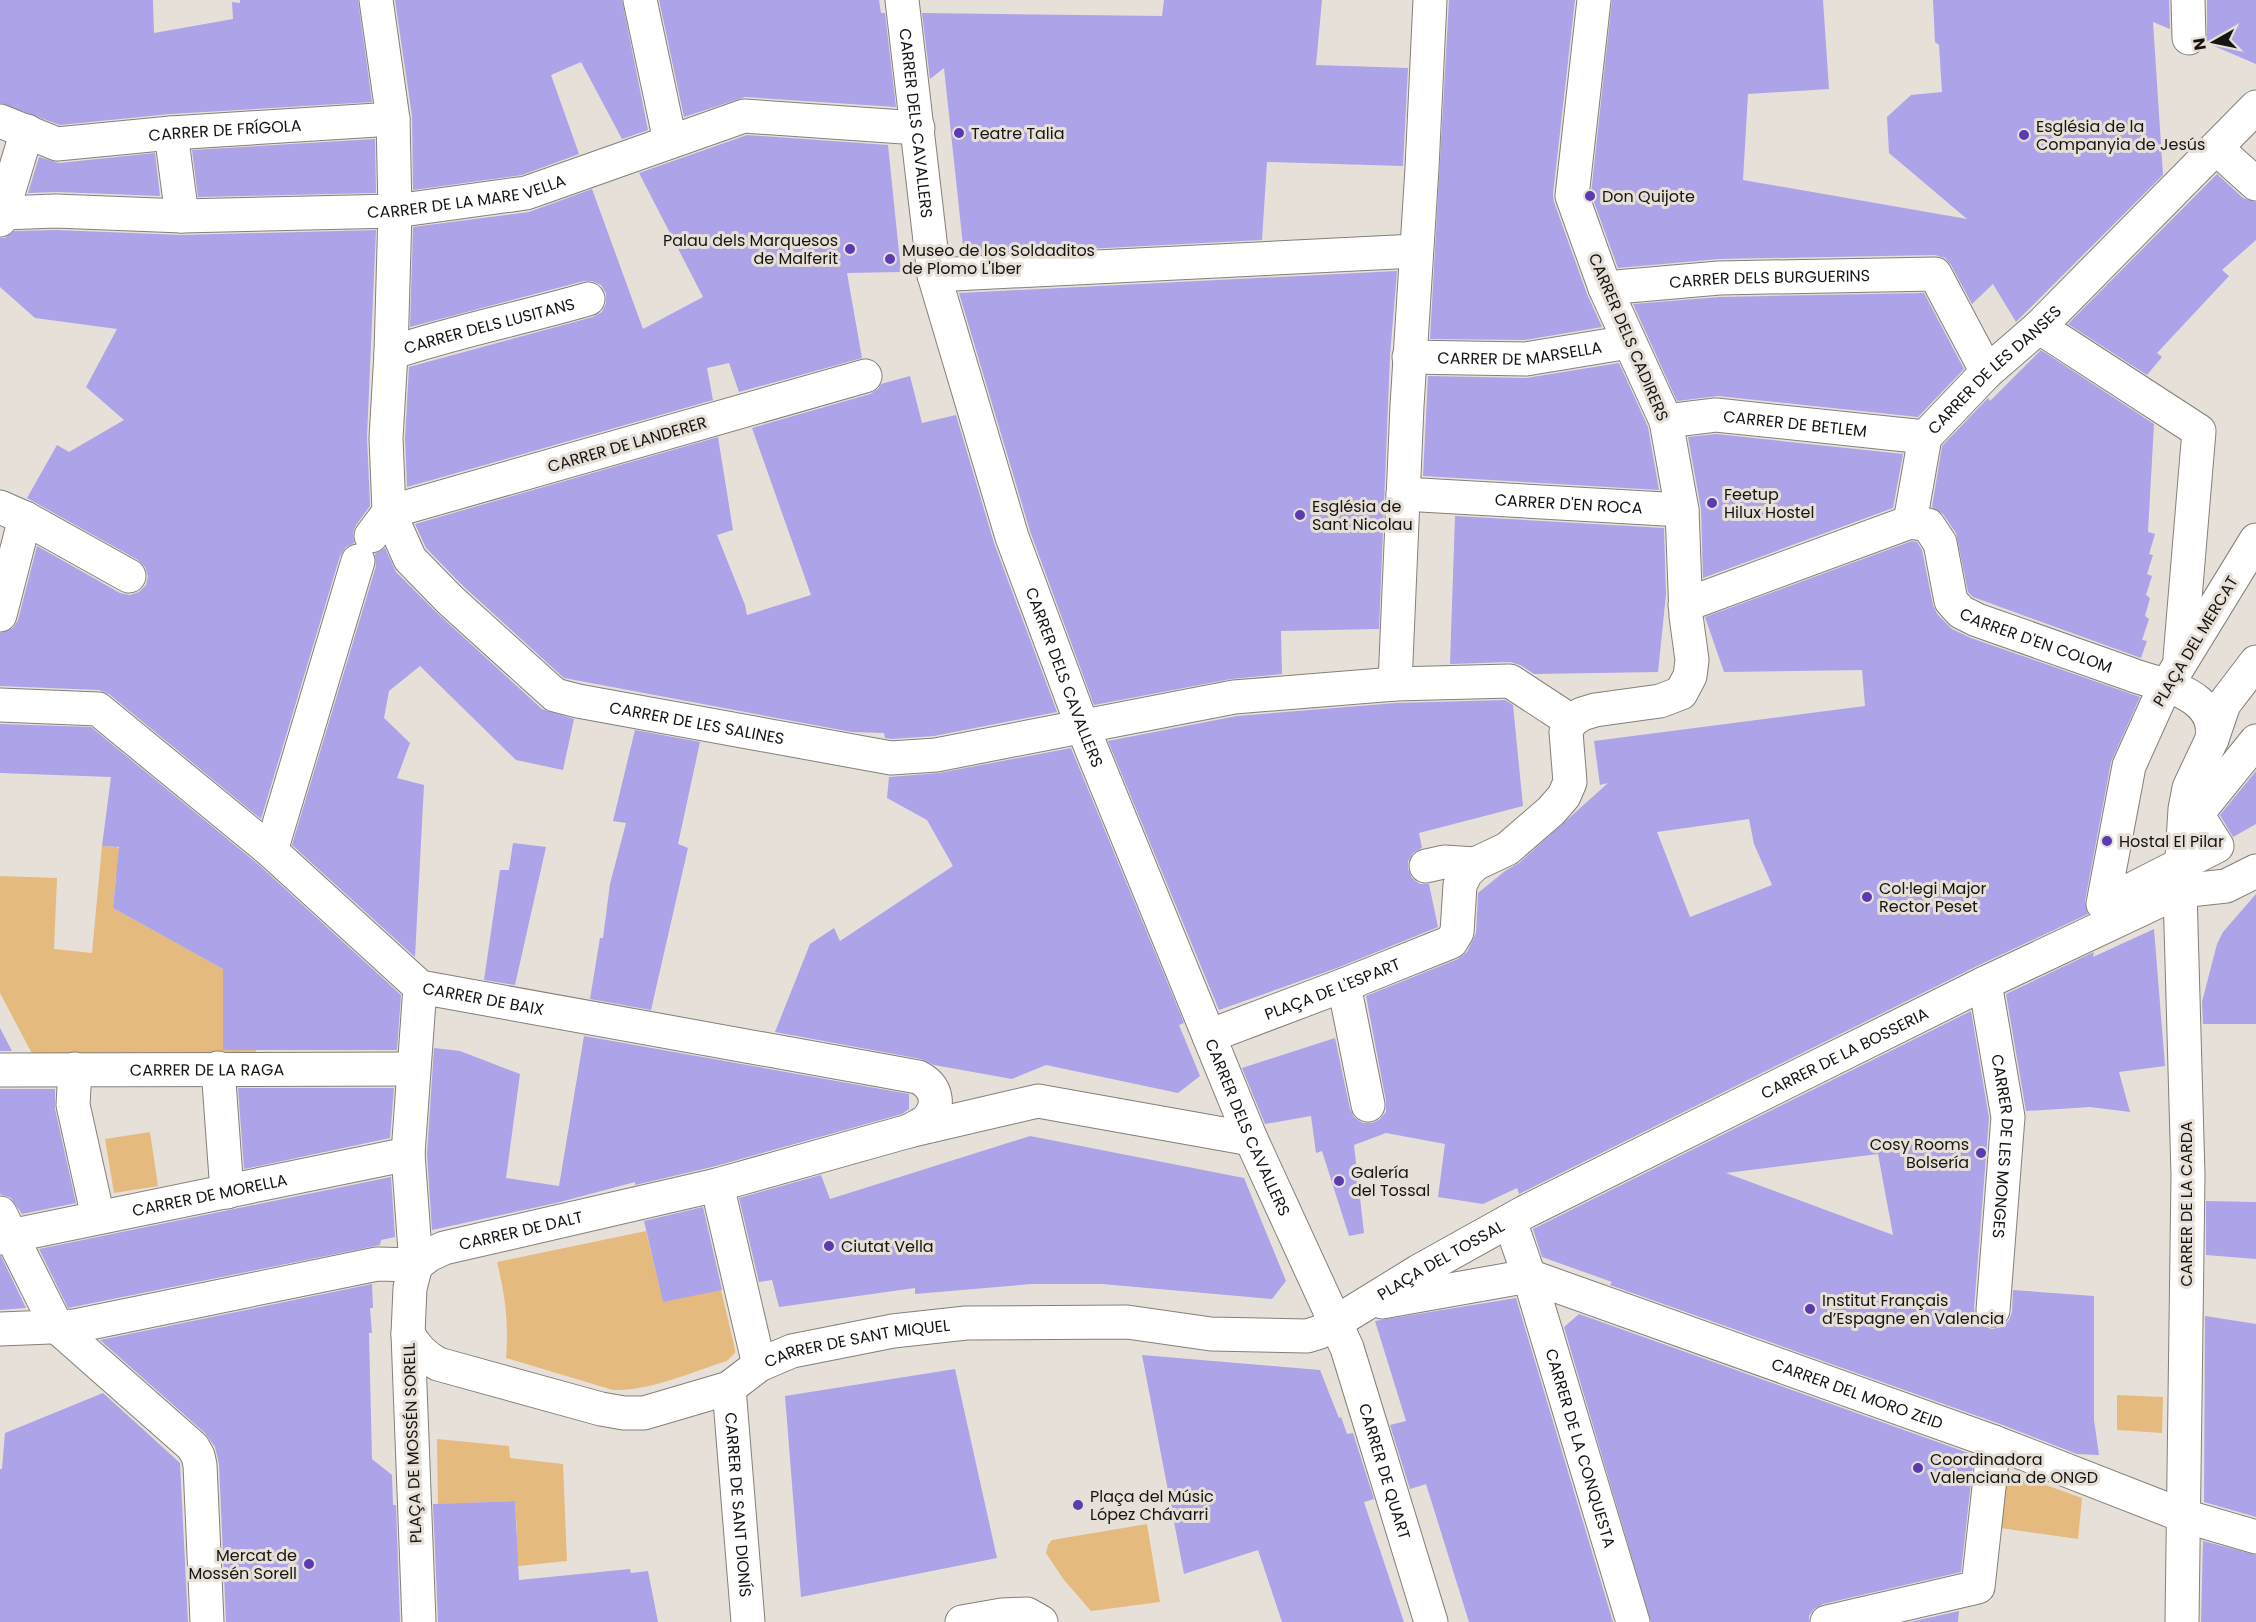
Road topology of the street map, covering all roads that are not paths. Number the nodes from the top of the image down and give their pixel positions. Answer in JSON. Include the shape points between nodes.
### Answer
{"nodes":[{"id":1,"x":376,"y":0,"type":"edge"},
{"id":2,"x":640,"y":0,"type":"edge"},
{"id":3,"x":902,"y":0,"type":"edge"},
{"id":4,"x":1430,"y":0,"type":"edge"},
{"id":5,"x":1594,"y":0,"type":"edge"},
{"id":6,"x":2188,"y":0,"type":"edge"},
{"id":7,"x":2189,"y":38,"type":"dead end"},
{"id":8,"x":2256,"y":107,"type":"edge"},
{"id":9,"x":393,"y":119,"type":"junction"},
{"id":10,"x":918,"y":128,"type":"junction"},
{"id":11,"x":28,"y":132,"type":"edge"},
{"id":12,"x":171,"y":134,"type":"junction"},
{"id":13,"x":670,"y":141,"type":"junction"},
{"id":14,"x":2217,"y":149,"type":"junction"},
{"id":15,"x":2256,"y":184,"type":"edge"},
{"id":16,"x":395,"y":211,"type":"junction"},
{"id":17,"x":182,"y":216,"type":"junction"},
{"id":18,"x":1,"y":217,"type":"edge"},
{"id":19,"x":1416,"y":251,"type":"junction"},
{"id":20,"x":934,"y":275,"type":"junction"},
{"id":21,"x":1605,"y":288,"type":"junction"},
{"id":22,"x":588,"y":299,"type":"dead end"},
{"id":23,"x":2039,"y":327,"type":"junction"},
{"id":24,"x":1629,"y":342,"type":"junction"},
{"id":25,"x":391,"y":353,"type":"junction"},
{"id":26,"x":1409,"y":357,"type":"junction"},
{"id":27,"x":1987,"y":372,"type":"junction"},
{"id":28,"x":865,"y":376,"type":"dead end"},
{"id":29,"x":1666,"y":421,"type":"junction"},
{"id":30,"x":1925,"y":437,"type":"junction"},
{"id":31,"x":1403,"y":494,"type":"junction"},
{"id":32,"x":1683,"y":510,"type":"junction"},
{"id":33,"x":13,"y":513,"type":"edge"},
{"id":34,"x":1910,"y":522,"type":"junction"},
{"id":35,"x":373,"y":537,"type":"junction"},
{"id":36,"x":2256,"y":540,"type":"edge"},
{"id":37,"x":129,"y":576,"type":"dead end"},
{"id":38,"x":1685,"y":605,"type":"junction"},
{"id":39,"x":0,"y":615,"type":"edge"},
{"id":40,"x":2256,"y":662,"type":"edge"},
{"id":41,"x":2174,"y":680,"type":"junction"},
{"id":42,"x":1395,"y":684,"type":"junction"},
{"id":43,"x":0,"y":705,"type":"edge"},
{"id":44,"x":1571,"y":721,"type":"junction"},
{"id":45,"x":1083,"y":728,"type":"junction"},
{"id":46,"x":2211,"y":728,"type":"junction"},
{"id":47,"x":2256,"y":741,"type":"edge"},
{"id":48,"x":271,"y":851,"type":"junction"},
{"id":49,"x":1427,"y":871,"type":"dead end"},
{"id":50,"x":2256,"y":871,"type":"edge"},
{"id":51,"x":1468,"y":875,"type":"junction"},
{"id":52,"x":2181,"y":877,"type":"junction"},
{"id":53,"x":1985,"y":983,"type":"junction"},
{"id":54,"x":1344,"y":986,"type":"junction"},
{"id":55,"x":420,"y":987,"type":"junction"},
{"id":56,"x":1209,"y":1036,"type":"junction"},
{"id":57,"x":218,"y":1068,"type":"junction"},
{"id":58,"x":75,"y":1069,"type":"junction"},
{"id":59,"x":413,"y":1069,"type":"junction"},
{"id":60,"x":0,"y":1070,"type":"edge"},
{"id":61,"x":1368,"y":1105,"type":"dead end"},
{"id":62,"x":909,"y":1131,"type":"junction"},
{"id":63,"x":1251,"y":1139,"type":"junction"},
{"id":64,"x":408,"y":1154,"type":"junction"},
{"id":65,"x":717,"y":1185,"type":"junction"},
{"id":66,"x":227,"y":1192,"type":"junction"},
{"id":67,"x":98,"y":1217,"type":"junction"},
{"id":68,"x":1510,"y":1221,"type":"junction"},
{"id":69,"x":4,"y":1230,"type":"edge"},
{"id":70,"x":416,"y":1265,"type":"junction"},
{"id":71,"x":1529,"y":1276,"type":"junction"},
{"id":72,"x":1993,"y":1310,"type":"dead end"},
{"id":73,"x":1348,"y":1314,"type":"junction"},
{"id":74,"x":57,"y":1327,"type":"junction"},
{"id":75,"x":0,"y":1329,"type":"edge"},
{"id":76,"x":408,"y":1334,"type":"junction"},
{"id":77,"x":759,"y":1365,"type":"junction"},
{"id":78,"x":729,"y":1388,"type":"junction"},
{"id":79,"x":1994,"y":1442,"type":"junction"},
{"id":80,"x":2184,"y":1516,"type":"junction"},
{"id":81,"x":2256,"y":1537,"type":"edge"},
{"id":82,"x":207,"y":1622,"type":"edge"},
{"id":83,"x":419,"y":1622,"type":"edge"},
{"id":84,"x":747,"y":1622,"type":"edge"},
{"id":85,"x":962,"y":1622,"type":"edge"},
{"id":86,"x":1041,"y":1622,"type":"edge"},
{"id":87,"x":1431,"y":1622,"type":"edge"},
{"id":88,"x":1633,"y":1622,"type":"edge"},
{"id":89,"x":1827,"y":1622,"type":"edge"},
{"id":90,"x":2182,"y":1622,"type":"edge"}],
"edges":[{"from":1,"to":9,"type":"street"},
{"from":2,"to":13,"type":"street"},
{"from":3,"to":10,"type":"street","name":"CARRER DELS CAVALLERS"},
{"from":4,"to":19,"type":"street"},
{"from":5,"to":21,"type":"street","name":"CARRER DELS CADIRERS","via":[[1572,196]]},
{"from":6,"to":7,"type":"street"},
{"from":8,"to":14,"type":"street","name":"CARRER DE LES DANSES"},
{"from":9,"to":12,"type":"street","name":"CARRER DE FRÍGOLA"},
{"from":9,"to":16,"type":"street"},
{"from":10,"to":13,"type":"street","name":"CARRER DE LA MARE VELLA","via":[[744,116]]},
{"from":10,"to":20,"type":"street","name":"CARRER DELS CAVALLERS"},
{"from":11,"to":12,"type":"street","name":"CARRER DE FRÍGOLA"},
{"from":11,"to":18,"type":"street"},
{"from":12,"to":17,"type":"street"},
{"from":13,"to":16,"type":"street","name":"CARRER DE LA MARE VELLA","via":[[526,193]]},
{"from":14,"to":15,"type":"street"},
{"from":14,"to":23,"type":"street","name":"CARRER DE LES DANSES"},
{"from":16,"to":17,"type":"street","name":"CARRER DE LA MARE VELLA"},
{"from":16,"to":25,"type":"street"},
{"from":17,"to":18,"type":"street","name":"CARRER DE LA MARE VELLA","via":[[56,211]]},
{"from":19,"to":20,"type":"street"},
{"from":19,"to":26,"type":"street"},
{"from":20,"to":45,"type":"street","name":"CARRER DELS CAVALLERS","via":[[1012,537]]},
{"from":21,"to":24,"type":"street","name":"CARRER DELS CADIRERS"},
{"from":21,"to":27,"type":"street","name":"CARRER DELS BURGUERINS","via":[[1719,278],[1935,274]]},
{"from":22,"to":25,"type":"street","name":"CARRER DELS LUSITANS"},
{"from":23,"to":27,"type":"street","name":"CARRER DE LES DANSES"},
{"from":23,"to":41,"type":"street","via":[[2199,431]]},
{"from":24,"to":26,"type":"street","name":"CARRER DE MARSELLA","via":[[1526,359]]},
{"from":24,"to":29,"type":"street","name":"CARRER DELS CADIRERS"},
{"from":25,"to":35,"type":"street","via":[[386,438]]},
{"from":26,"to":31,"type":"street"},
{"from":27,"to":30,"type":"street","name":"CARRER DE LES DANSES"},
{"from":28,"to":35,"type":"street","name":"CARRER DE LANDERER"},
{"from":29,"to":30,"type":"street","name":"CARRER DE BETLEM","via":[[1716,415]]},
{"from":29,"to":32,"type":"street","name":"CARRER DELS CADIRERS"},
{"from":30,"to":34,"type":"street","name":"CARRER DE LES DANSES"},
{"from":31,"to":32,"type":"street","name":"CARRER D'EN ROCA"},
{"from":31,"to":42,"type":"street"},
{"from":32,"to":38,"type":"street","name":"CARRER DELS CADIRERS"},
{"from":33,"to":37,"type":"street"},
{"from":33,"to":39,"type":"street"},
{"from":34,"to":38,"type":"street"},
{"from":34,"to":41,"type":"street","name":"CARRER D'EN COLOM","via":[[1928,525],[1940,543],[1951,601],[1961,612],[2138,677]]},
{"from":35,"to":45,"type":"street","name":"CARRER DE LES SALINES","via":[[410,559],[555,695],[891,758],[936,755]]},
{"from":35,"to":48,"type":"street"},
{"from":36,"to":41,"type":"street","name":"PLAÇA DEL MERCAT"},
{"from":38,"to":44,"type":"street","name":"CARRER DELS CADIRERS","via":[[1692,660],[1690,676],[1681,693],[1660,701],[1595,710]]},
{"from":40,"to":46,"type":"street"},
{"from":41,"to":46,"type":"street","name":"CARRER D'EN COLOM","via":[[2197,701]]},
{"from":41,"to":52,"type":"street","name":"PLAÇA DEL MERCAT","via":[[2129,766],[2103,904]]},
{"from":42,"to":44,"type":"street","name":"CARRER DE LES SALINES","via":[[1510,681]]},
{"from":42,"to":45,"type":"street","name":"CARRER DE LES SALINES","via":[[1233,698]]},
{"from":43,"to":48,"type":"street","name":"CARRER DE BAIX","via":[[98,710]]},
{"from":44,"to":51,"type":"street","via":[[1566,732],[1570,782],[1564,796],[1507,849]]},
{"from":45,"to":56,"type":"street","name":"CARRER DELS CAVALLERS"},
{"from":46,"to":52,"type":"street","via":[[2189,788]]},
{"from":47,"to":52,"type":"street","name":"PLAÇA DEL MERCAT","via":[[2197,814],[2217,846]]},
{"from":48,"to":55,"type":"street","name":"CARRER DE BAIX"},
{"from":49,"to":51,"type":"street"},
{"from":50,"to":52,"type":"street","via":[[2226,886]]},
{"from":51,"to":54,"type":"street","name":"PLAÇA DE L'ESPART","via":[[1454,939]]},
{"from":52,"to":53,"type":"street","name":"CARRER DE LA BOSSERIA"},
{"from":52,"to":80,"type":"street","name":"CARRER DE LA CARDA","via":[[2188,1175]]},
{"from":53,"to":68,"type":"street","name":"CARRER DE LA BOSSERIA"},
{"from":53,"to":72,"type":"street","name":"CARRER DE LES MONGES","via":[[2008,1117]]},
{"from":54,"to":56,"type":"street","name":"PLAÇA DE L'ESPART"},
{"from":54,"to":61,"type":"street"},
{"from":55,"to":59,"type":"street","name":"PLAÇA DE MOSSÉN SORELL"},
{"from":55,"to":62,"type":"street","name":"CARRER DE BAIX","via":[[918,1077],[929,1082],[935,1106],[926,1121]]},
{"from":56,"to":63,"type":"street","name":"CARRER DELS CAVALLERS"},
{"from":57,"to":58,"type":"street","name":"CARRER DE LA RAGA"},
{"from":57,"to":59,"type":"street","name":"CARRER DE LA RAGA"},
{"from":57,"to":66,"type":"street"},
{"from":58,"to":60,"type":"street","name":"CARRER DE LA RAGA"},
{"from":58,"to":67,"type":"street","via":[[73,1106]]},
{"from":59,"to":64,"type":"street","name":"PLAÇA DE MOSSÉN SORELL"},
{"from":62,"to":63,"type":"street","name":"CARRER DE DALT","via":[[1038,1101]]},
{"from":62,"to":65,"type":"street","name":"CARRER DE DALT"},
{"from":63,"to":73,"type":"street","name":"CARRER DELS CAVALLERS"},
{"from":64,"to":66,"type":"street","name":"CARRER DE MORELLA"},
{"from":64,"to":70,"type":"street","name":"PLAÇA DE MOSSÉN SORELL"},
{"from":65,"to":70,"type":"street","name":"CARRER DE DALT","via":[[444,1248]]},
{"from":65,"to":77,"type":"street"},
{"from":66,"to":67,"type":"street","name":"CARRER DE MORELLA"},
{"from":67,"to":69,"type":"street","name":"CARRER DE MORELLA"},
{"from":68,"to":71,"type":"street","name":"PLAÇA DEL TOSSAL"},
{"from":68,"to":73,"type":"street","name":"PLAÇA DEL TOSSAL"},
{"from":69,"to":74,"type":"street"},
{"from":70,"to":74,"type":"street","via":[[377,1264]]},
{"from":70,"to":76,"type":"street","name":"PLAÇA DE MOSSÉN SORELL","via":[[411,1276]]},
{"from":71,"to":73,"type":"street","name":"PLAÇA DEL TOSSAL"},
{"from":71,"to":79,"type":"street","name":"CARRER DEL MORO ZEID"},
{"from":71,"to":88,"type":"street","name":"CARRER DE LA CONQUESTA"},
{"from":73,"to":77,"type":"street","name":"CARRER DE SANT MIQUEL","via":[[1320,1332],[1299,1336],[1211,1334],[1127,1322],[966,1323],[893,1331],[809,1347]]},
{"from":73,"to":87,"type":"street","name":"CARRER DE QUART","via":[[1354,1371]]},
{"from":74,"to":75,"type":"street"},
{"from":74,"to":82,"type":"street","via":[[193,1447],[198,1456]]},
{"from":76,"to":78,"type":"street","name":"CARRER DE SANT MIQUEL","via":[[415,1347],[438,1364],[624,1413],[644,1413]]},
{"from":76,"to":83,"type":"street","name":"PLAÇA DE MOSSÉN SORELL"},
{"from":77,"to":78,"type":"street","name":"CARRER DE SANT MIQUEL"},
{"from":78,"to":84,"type":"street","name":"CARRER DE SANT DIONÍS"},
{"from":79,"to":80,"type":"street","name":"CARRER DEL MORO ZEID"},
{"from":79,"to":89,"type":"street","via":[[1978,1587]]},
{"from":80,"to":81,"type":"street","name":"CARRER DEL MORO ZEID"},
{"from":80,"to":90,"type":"street","name":"CARRER DE LA CARDA"},
{"from":85,"to":86,"type":"street","via":[[1027,1614]]}]}
